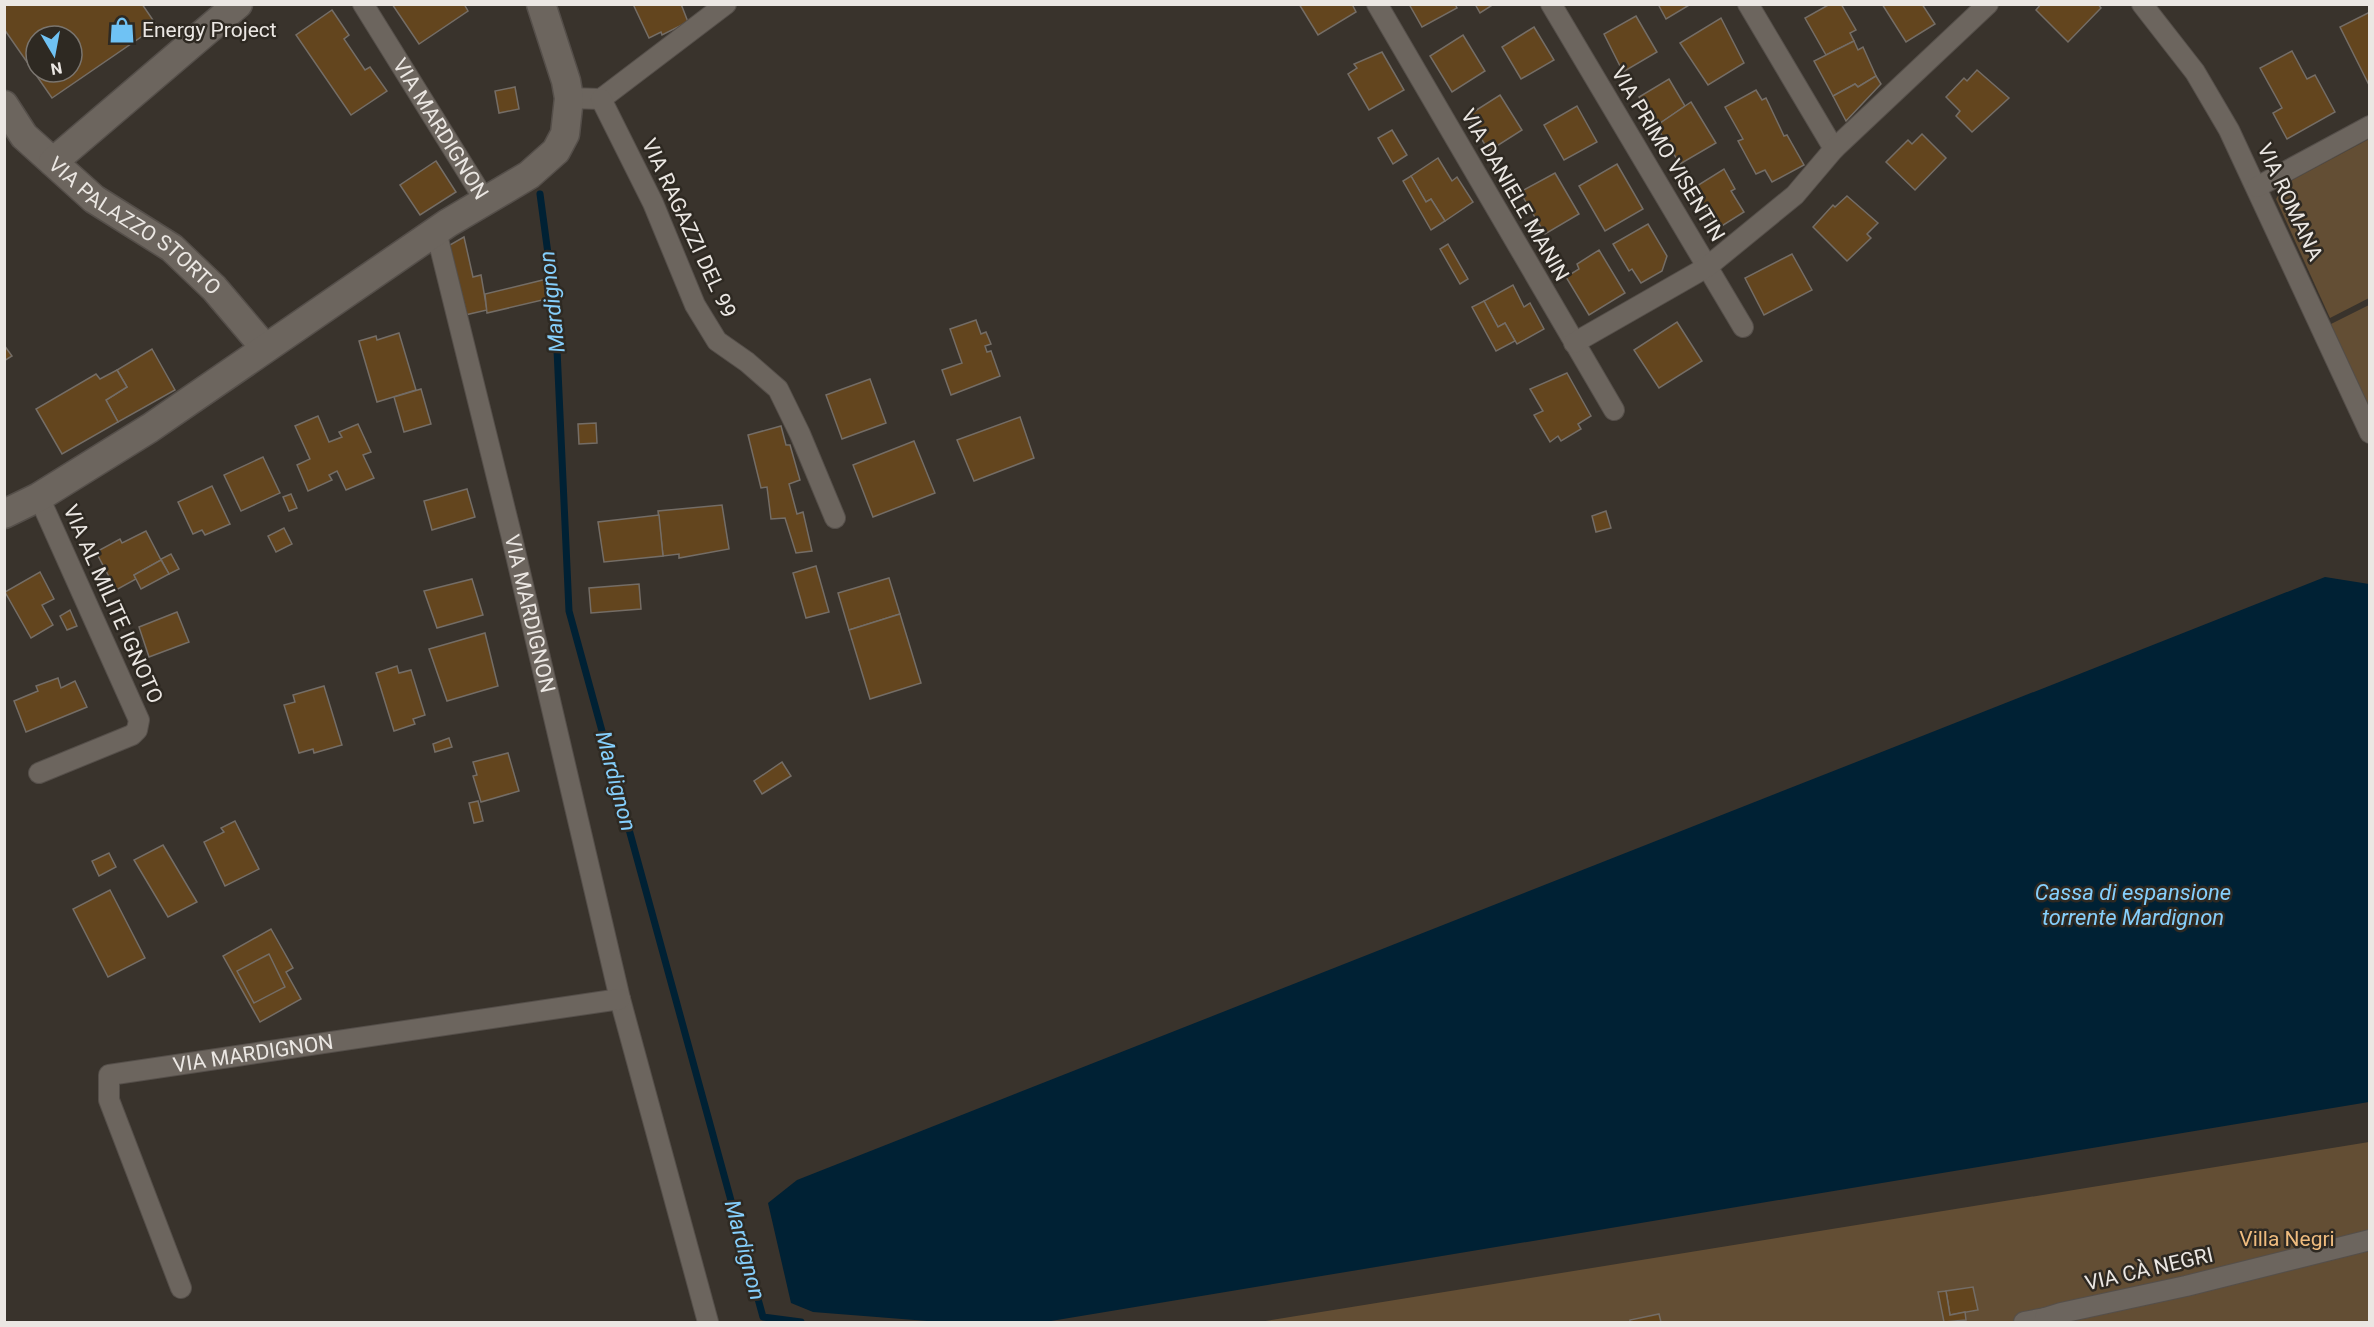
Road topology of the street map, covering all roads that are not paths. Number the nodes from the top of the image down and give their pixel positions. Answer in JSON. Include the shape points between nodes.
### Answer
{"nodes":[{"id":1,"x":238,"y":4,"type":"edge"},
{"id":2,"x":363,"y":4,"type":"edge"},
{"id":3,"x":541,"y":4,"type":"edge"},
{"id":4,"x":726,"y":4,"type":"edge"},
{"id":5,"x":1377,"y":4,"type":"edge"},
{"id":6,"x":1551,"y":4,"type":"edge"},
{"id":7,"x":1748,"y":4,"type":"edge"},
{"id":8,"x":1988,"y":4,"type":"edge"},
{"id":9,"x":2142,"y":4,"type":"edge"},
{"id":10,"x":1965,"y":12,"type":"edge"},
{"id":11,"x":569,"y":98,"type":"junction"},
{"id":12,"x":601,"y":99,"type":"junction"},
{"id":13,"x":4,"y":105,"type":"edge"},
{"id":14,"x":2370,"y":126,"type":"edge"},
{"id":15,"x":1834,"y":148,"type":"junction"},
{"id":16,"x":52,"y":162,"type":"junction"},
{"id":17,"x":2257,"y":187,"type":"junction"},
{"id":18,"x":486,"y":202,"type":"junction"},
{"id":19,"x":436,"y":231,"type":"junction"},
{"id":20,"x":1707,"y":267,"type":"junction"},
{"id":21,"x":1743,"y":327,"type":"dead end"},
{"id":22,"x":1574,"y":343,"type":"junction"},
{"id":23,"x":265,"y":348,"type":"junction"},
{"id":24,"x":1614,"y":410,"type":"dead end"},
{"id":25,"x":2370,"y":433,"type":"edge"},
{"id":26,"x":39,"y":497,"type":"junction"},
{"id":27,"x":4,"y":514,"type":"edge"},
{"id":28,"x":836,"y":518,"type":"dead end"},
{"id":29,"x":39,"y":773,"type":"dead end"},
{"id":30,"x":620,"y":999,"type":"junction"},
{"id":31,"x":2370,"y":1240,"type":"edge"},
{"id":32,"x":181,"y":1288,"type":"dead end"},
{"id":33,"x":2045,"y":1320,"type":"edge"},
{"id":34,"x":2023,"y":1322,"type":"edge"},
{"id":35,"x":708,"y":1323,"type":"edge"}],
"edges":[{"from":1,"to":16,"type":"street"},
{"from":2,"to":18,"type":"street","name":"VIA MARDIGNON"},
{"from":3,"to":11,"type":"street"},
{"from":4,"to":12,"type":"street"},
{"from":5,"to":22,"type":"street","name":"VIA DANIELE MANIN"},
{"from":6,"to":20,"type":"street","name":"VIA PRIMO VISENTIN"},
{"from":7,"to":15,"type":"street"},
{"from":8,"to":10,"type":"street"},
{"from":9,"to":17,"type":"street","name":"VIA ROMANA","via":[[2195,72]]},
{"from":10,"to":15,"type":"street"},
{"from":11,"to":12,"type":"street"},
{"from":11,"to":18,"type":"street","via":[[566,134],[556,151],[529,175]]},
{"from":12,"to":28,"type":"street","name":"VIA RAGAZZI DEL 99","via":[[653,203],[695,305],[717,341],[778,389]]},
{"from":13,"to":16,"type":"street","name":"VIA PALAZZO STORTO","via":[[24,136]]},
{"from":14,"to":17,"type":"street"},
{"from":15,"to":20,"type":"street","via":[[1796,195]]},
{"from":16,"to":23,"type":"street","name":"VIA PALAZZO STORTO","via":[[94,200],[171,248],[214,288]]},
{"from":17,"to":25,"type":"street","name":"VIA ROMANA"},
{"from":18,"to":19,"type":"street","name":"VIA MARDIGNON"},
{"from":19,"to":23,"type":"street","name":"VIA MARDIGNON"},
{"from":19,"to":30,"type":"street","name":"VIA MARDIGNON"},
{"from":20,"to":21,"type":"street","name":"VIA PRIMO VISENTIN"},
{"from":20,"to":22,"type":"street"},
{"from":22,"to":24,"type":"street","name":"VIA DANIELE MANIN"},
{"from":23,"to":26,"type":"street","name":"VIA MARDIGNON","via":[[150,428]]},
{"from":26,"to":27,"type":"street","name":"VIA MARDIGNON"},
{"from":26,"to":29,"type":"street","name":"VIA AL MILITE IGNOTO","via":[[139,720],[132,735]]},
{"from":30,"to":32,"type":"street","name":"VIA MARDIGNON","via":[[109,1075],[109,1100]]},
{"from":30,"to":35,"type":"street","name":"VIA MARDIGNON"},
{"from":31,"to":33,"type":"street","name":"VIA CÀ NEGRI"},
{"from":33,"to":34,"type":"street","name":"VIA CÀ NEGRI"}]}
